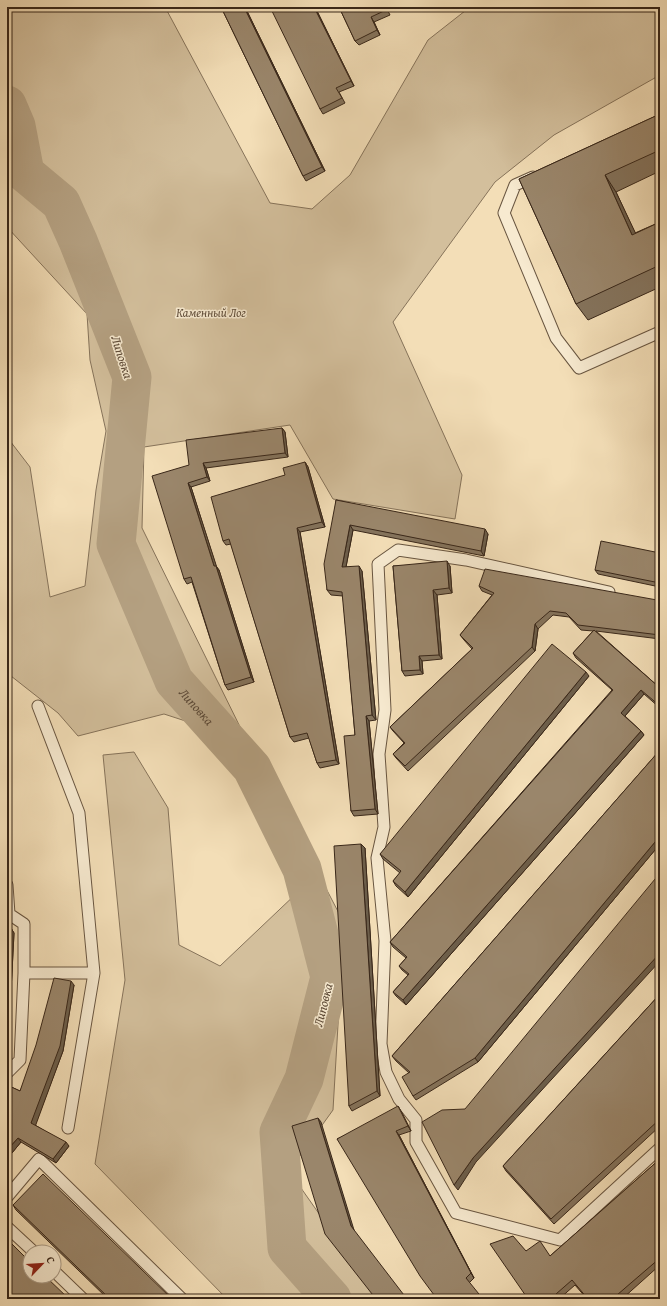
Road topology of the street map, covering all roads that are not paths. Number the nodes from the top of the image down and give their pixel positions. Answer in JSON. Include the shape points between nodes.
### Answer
{"nodes":[{"id":1,"x":544,"y":171,"type":"edge"},
{"id":2,"x":660,"y":332,"type":"edge"},
{"id":3,"x":621,"y":594,"type":"edge"},
{"id":4,"x":38,"y":706,"type":"dead end"},
{"id":5,"x":7,"y":885,"type":"edge"},
{"id":6,"x":24,"y":973,"type":"junction"},
{"id":7,"x":94,"y":973,"type":"junction"},
{"id":8,"x":7,"y":1073,"type":"edge"},
{"id":9,"x":68,"y":1128,"type":"dead end"},
{"id":10,"x":660,"y":1148,"type":"edge"},
{"id":11,"x":7,"y":1196,"type":"edge"},
{"id":12,"x":7,"y":1227,"type":"edge"},
{"id":13,"x":25,"y":1244,"type":"edge"},
{"id":14,"x":62,"y":1279,"type":"edge"},
{"id":15,"x":83,"y":1299,"type":"edge"},
{"id":16,"x":182,"y":1299,"type":"edge"}],
"edges":[{"from":1,"to":2,"type":"lane","via":[[516,185],[504,213],[556,338],[579,368]]},
{"from":3,"to":10,"type":"lane","via":[[466,560],[398,550],[378,564],[385,710],[379,754],[384,827],[377,858],[385,941],[381,1044],[386,1072],[398,1099],[416,1120],[416,1142],[456,1213],[560,1240]]},
{"from":4,"to":7,"type":"lane","via":[[79,813]]},
{"from":5,"to":6,"type":"lane","via":[[10,914],[24,924]]},
{"from":6,"to":7,"type":"lane"},
{"from":6,"to":8,"type":"lane","via":[[20,1060]]},
{"from":7,"to":9,"type":"lane"},
{"from":11,"to":16,"type":"lane","via":[[39,1159]]},
{"from":12,"to":13,"type":"lane"},
{"from":14,"to":15,"type":"lane"}]}
